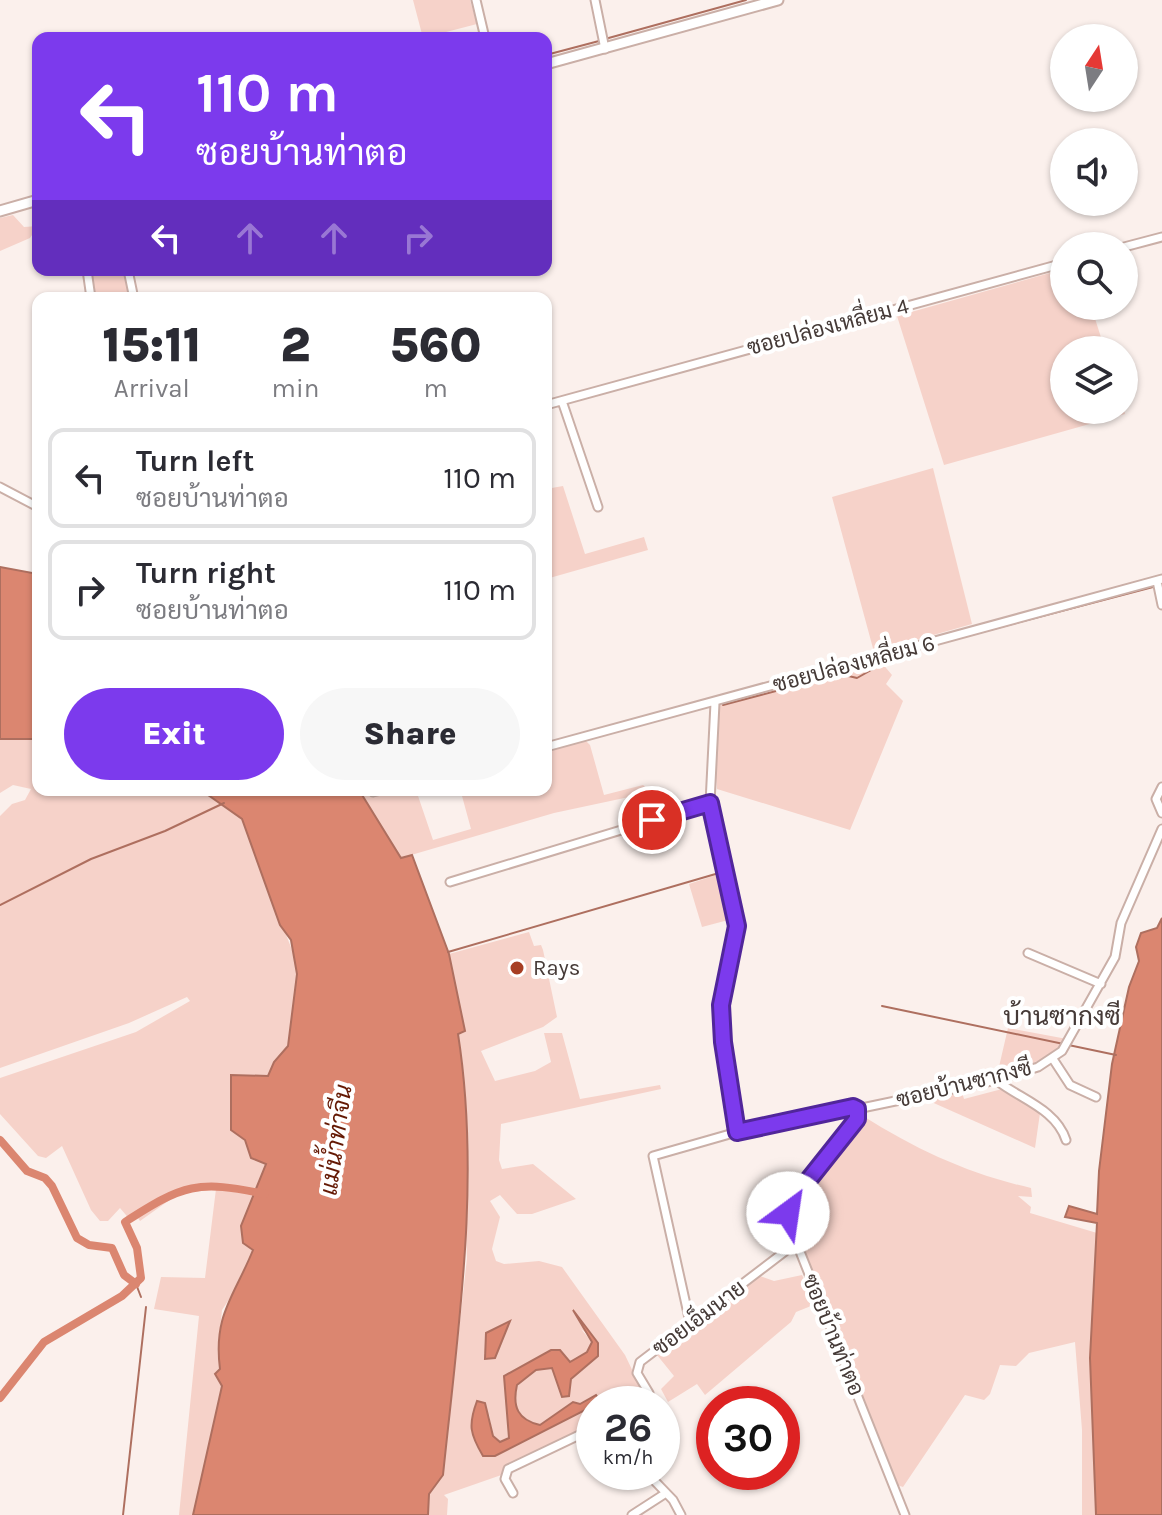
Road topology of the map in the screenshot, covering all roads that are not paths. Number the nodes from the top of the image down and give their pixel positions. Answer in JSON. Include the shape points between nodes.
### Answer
{"nodes":[{"id":1,"x":476,"y":0,"type":"edge"},
{"id":2,"x":595,"y":0,"type":"edge"},
{"id":3,"x":778,"y":0,"type":"edge"},
{"id":4,"x":484,"y":32,"type":"edge"},
{"id":5,"x":605,"y":49,"type":"junction"},
{"id":6,"x":552,"y":62,"type":"edge"},
{"id":7,"x":32,"y":202,"type":"edge"},
{"id":8,"x":0,"y":211,"type":"edge"},
{"id":9,"x":1162,"y":237,"type":"edge"},
{"id":10,"x":1138,"y":243,"type":"edge"},
{"id":11,"x":1050,"y":267,"type":"edge"},
{"id":12,"x":562,"y":401,"type":"junction"},
{"id":13,"x":552,"y":404,"type":"edge"},
{"id":14,"x":0,"y":487,"type":"edge"},
{"id":15,"x":32,"y":504,"type":"edge"},
{"id":16,"x":598,"y":507,"type":"dead end"},
{"id":17,"x":1159,"y":580,"type":"edge"},
{"id":18,"x":1162,"y":605,"type":"edge"},
{"id":19,"x":715,"y":703,"type":"junction"},
{"id":20,"x":552,"y":745,"type":"edge"},
{"id":21,"x":1162,"y":787,"type":"edge"},
{"id":22,"x":710,"y":803,"type":"junction"},
{"id":23,"x":1162,"y":813,"type":"edge"},
{"id":24,"x":1162,"y":829,"type":"edge"},
{"id":25,"x":450,"y":882,"type":"dead end"},
{"id":26,"x":1028,"y":953,"type":"dead end"},
{"id":27,"x":1101,"y":984,"type":"junction"},
{"id":28,"x":1053,"y":1059,"type":"junction"},
{"id":29,"x":996,"y":1080,"type":"junction"},
{"id":30,"x":1096,"y":1097,"type":"dead end"},
{"id":31,"x":857,"y":1109,"type":"junction"},
{"id":32,"x":737,"y":1132,"type":"junction"},
{"id":33,"x":1066,"y":1140,"type":"dead end"},
{"id":34,"x":796,"y":1243,"type":"junction"},
{"id":35,"x":691,"y":1327,"type":"junction"},
{"id":36,"x":645,"y":1386,"type":"edge"},
{"id":37,"x":576,"y":1437,"type":"edge"},
{"id":38,"x":663,"y":1490,"type":"edge"},
{"id":39,"x":513,"y":1493,"type":"dead end"},
{"id":40,"x":666,"y":1493,"type":"junction"},
{"id":41,"x":632,"y":1515,"type":"edge"},
{"id":42,"x":681,"y":1515,"type":"edge"},
{"id":43,"x":905,"y":1515,"type":"edge"}],
"edges":[{"from":1,"to":4,"type":"street"},
{"from":2,"to":5,"type":"street"},
{"from":3,"to":5,"type":"street"},
{"from":5,"to":6,"type":"street"},
{"from":7,"to":8,"type":"street"},
{"from":9,"to":10,"type":"street"},
{"from":11,"to":12,"type":"street","name":"ซอยปล่องเหลี่ยม 4"},
{"from":12,"to":13,"type":"street","name":"ซอยปล่องเหลี่ยม 4"},
{"from":12,"to":16,"type":"street"},
{"from":14,"to":15,"type":"street"},
{"from":17,"to":18,"type":"street"},
{"from":17,"to":19,"type":"street","name":"ซอยปล่องเหลี่ยม 6"},
{"from":19,"to":20,"type":"street","name":"ซอยปล่องเหลี่ยม 6"},
{"from":19,"to":22,"type":"street"},
{"from":21,"to":23,"type":"street","via":[[1156,799]]},
{"from":22,"to":25,"type":"street"},
{"from":22,"to":32,"type":"street","via":[[737,926],[721,1005]]},
{"from":24,"to":27,"type":"street","name":"ซอยบ้านซากงซี"},
{"from":26,"to":27,"type":"street"},
{"from":27,"to":28,"type":"street","name":"ซอยบ้านซากงซี","via":[[1074,1034]]},
{"from":28,"to":29,"type":"street","name":"ซอยบ้านซากงซี"},
{"from":28,"to":30,"type":"street","via":[[1070,1085]]},
{"from":29,"to":31,"type":"street","name":"ซอยบ้านซากงซี"},
{"from":29,"to":33,"type":"street","via":[[1050,1114]]},
{"from":31,"to":32,"type":"street"},
{"from":31,"to":34,"type":"street","name":"ซอยบ้านท่าตอ","via":[[857,1119],[791,1202],[789,1224]]},
{"from":32,"to":35,"type":"street","via":[[653,1156]]},
{"from":34,"to":35,"type":"street","name":"ซอยเอ็มนาย"},
{"from":34,"to":43,"type":"street","name":"ซอยบ้านท่าตอ"},
{"from":35,"to":36,"type":"street","name":"ซอยเอ็มนาย","via":[[640,1362],[637,1373]]},
{"from":37,"to":39,"type":"street","via":[[508,1469],[505,1479]]},
{"from":38,"to":40,"type":"street"},
{"from":40,"to":41,"type":"street"},
{"from":40,"to":42,"type":"street"}]}
